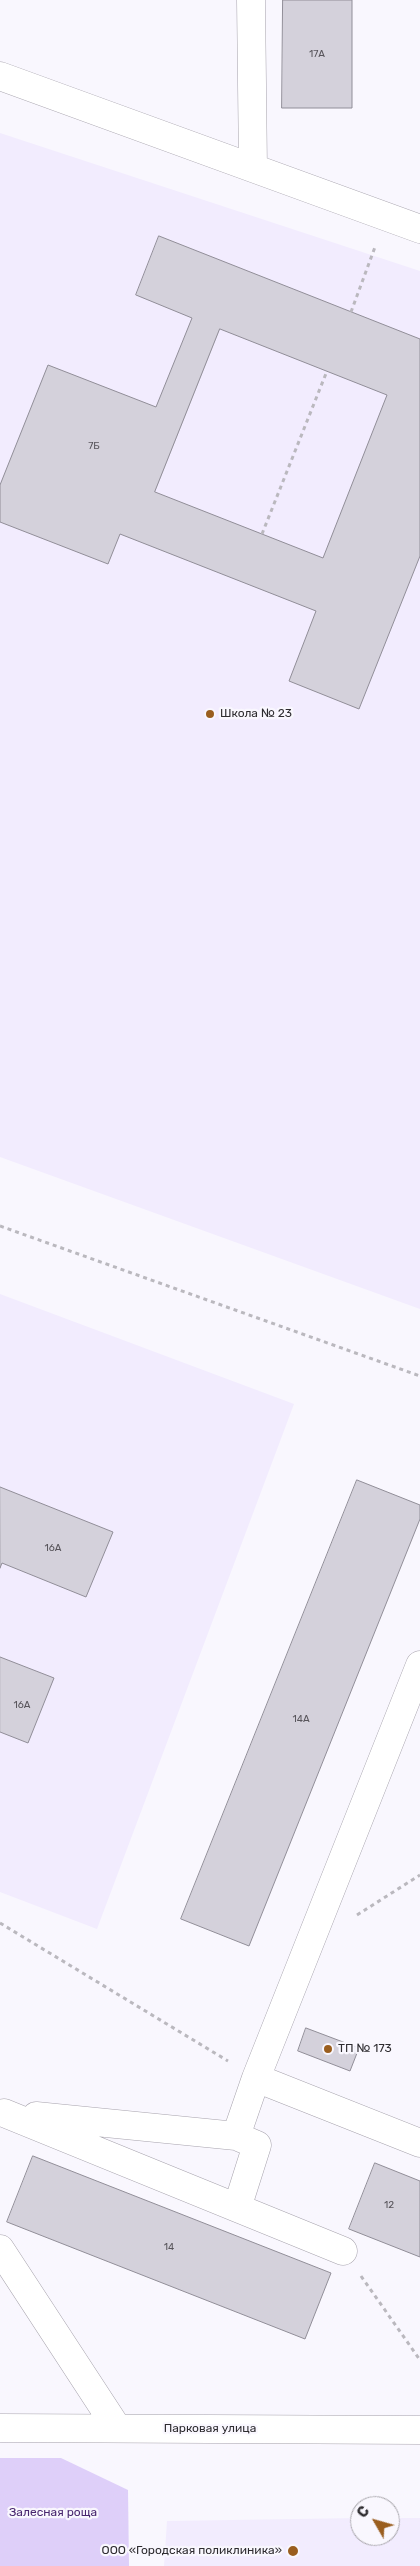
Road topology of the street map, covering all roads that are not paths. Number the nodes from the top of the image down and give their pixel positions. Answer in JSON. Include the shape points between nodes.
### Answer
{"nodes":[{"id":1,"x":251,"y":0,"type":"edge"},
{"id":2,"x":0,"y":76,"type":"edge"},
{"id":3,"x":253,"y":168,"type":"junction"},
{"id":4,"x":420,"y":229,"type":"edge"},
{"id":5,"x":420,"y":1665,"type":"edge"},
{"id":6,"x":256,"y":2078,"type":"junction"},
{"id":7,"x":2,"y":2113,"type":"edge"},
{"id":8,"x":236,"y":2136,"type":"junction"},
{"id":9,"x":420,"y":2143,"type":"edge"},
{"id":10,"x":237,"y":2208,"type":"junction"},
{"id":11,"x":0,"y":2249,"type":"edge"},
{"id":12,"x":343,"y":2251,"type":"road end"},
{"id":13,"x":0,"y":2428,"type":"edge"},
{"id":14,"x":118,"y":2428,"type":"junction"},
{"id":15,"x":420,"y":2430,"type":"edge"}],
"edges":[{"from":1,"to":3,"type":"street"},
{"from":2,"to":3,"type":"street"},
{"from":3,"to":4,"type":"street"},
{"from":5,"to":6,"type":"street"},
{"from":6,"to":8,"type":"street"},
{"from":6,"to":9,"type":"street"},
{"from":7,"to":8,"type":"street"},
{"from":7,"to":10,"type":"street"},
{"from":8,"to":10,"type":"street","via":[[257,2145]]},
{"from":10,"to":12,"type":"street"},
{"from":11,"to":14,"type":"street"},
{"from":13,"to":14,"type":"street","name":"Парковая улица"},
{"from":14,"to":15,"type":"street","name":"Парковая улица"}]}
